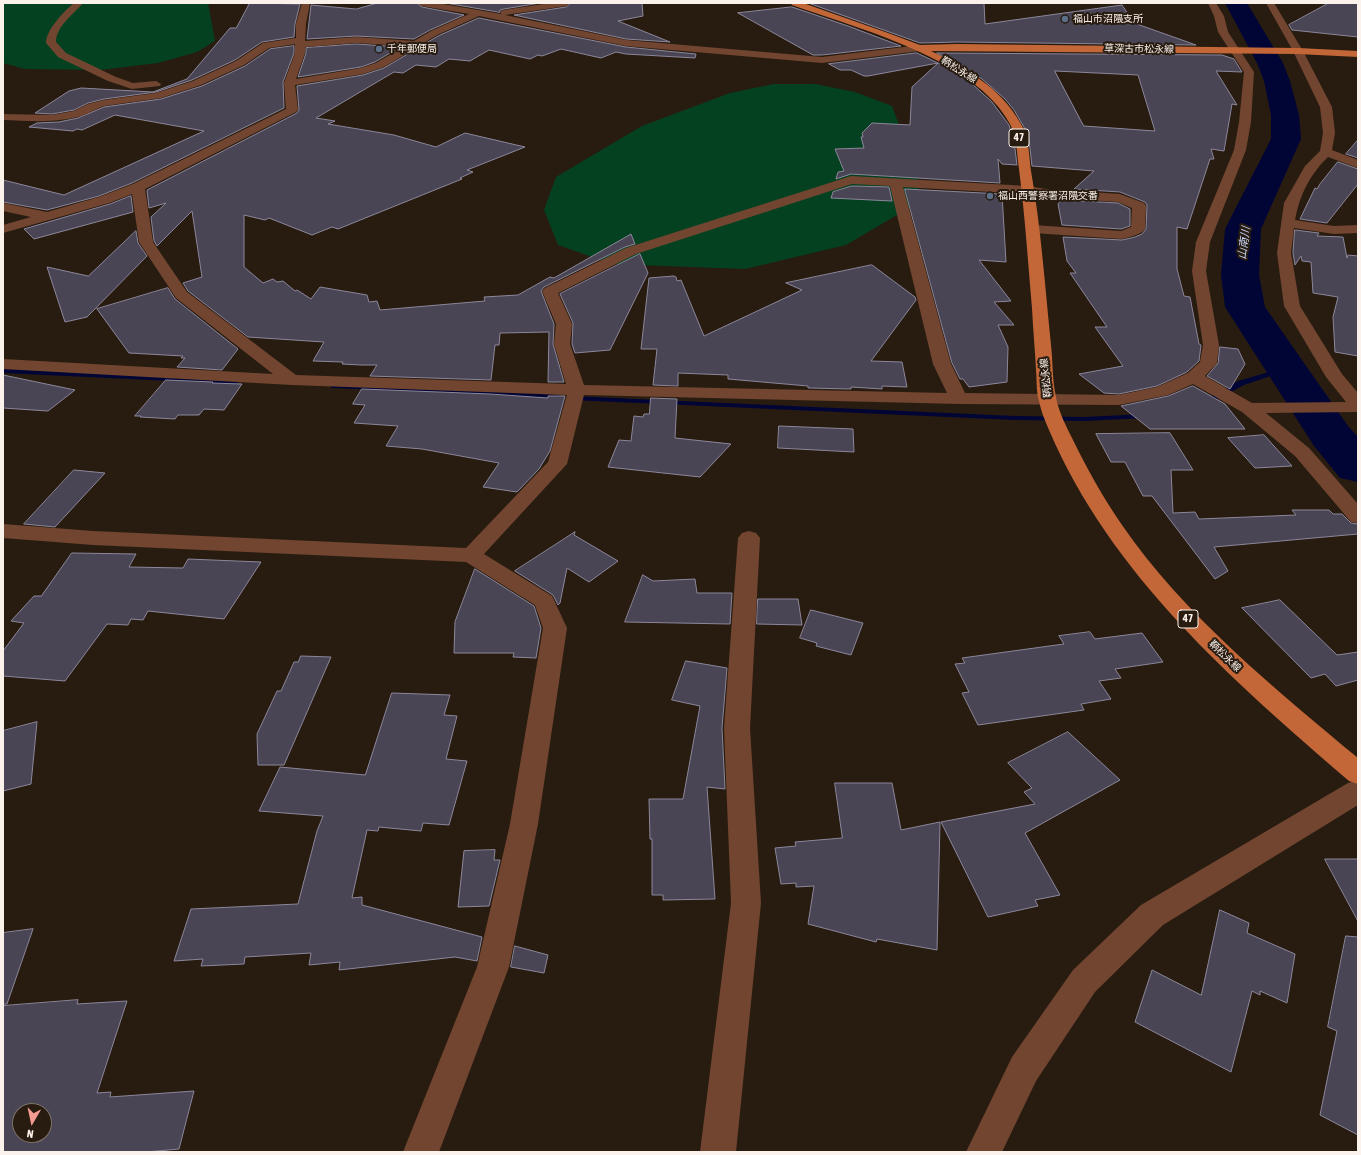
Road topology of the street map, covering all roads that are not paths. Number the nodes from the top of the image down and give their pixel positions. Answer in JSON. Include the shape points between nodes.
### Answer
{"nodes":[{"id":1,"x":79,"y":3,"type":"edge"},
{"id":2,"x":306,"y":3,"type":"edge"},
{"id":3,"x":422,"y":3,"type":"edge"},
{"id":4,"x":566,"y":3,"type":"edge"},
{"id":5,"x":795,"y":3,"type":"edge"},
{"id":6,"x":1212,"y":3,"type":"edge"},
{"id":7,"x":1270,"y":3,"type":"edge"},
{"id":8,"x":478,"y":13,"type":"junction"},
{"id":9,"x":490,"y":15,"type":"junction"},
{"id":10,"x":301,"y":42,"type":"junction"},
{"id":11,"x":416,"y":44,"type":"junction"},
{"id":12,"x":920,"y":48,"type":"junction"},
{"id":13,"x":1241,"y":50,"type":"junction"},
{"id":14,"x":1294,"y":51,"type":"junction"},
{"id":15,"x":1358,"y":54,"type":"edge"},
{"id":16,"x":218,"y":73,"type":"junction"},
{"id":17,"x":289,"y":83,"type":"junction"},
{"id":18,"x":3,"y":117,"type":"edge"},
{"id":19,"x":1326,"y":152,"type":"junction"},
{"id":20,"x":1358,"y":164,"type":"edge"},
{"id":21,"x":896,"y":183,"type":"junction"},
{"id":22,"x":138,"y":187,"type":"junction"},
{"id":23,"x":1028,"y":190,"type":"junction"},
{"id":24,"x":3,"y":207,"type":"edge"},
{"id":25,"x":48,"y":216,"type":"junction"},
{"id":26,"x":1287,"y":223,"type":"junction"},
{"id":27,"x":3,"y":229,"type":"edge"},
{"id":28,"x":1033,"y":229,"type":"junction"},
{"id":29,"x":1358,"y":229,"type":"edge"},
{"id":30,"x":3,"y":364,"type":"edge"},
{"id":31,"x":1194,"y":377,"type":"junction"},
{"id":32,"x":292,"y":380,"type":"junction"},
{"id":33,"x":575,"y":395,"type":"junction"},
{"id":34,"x":959,"y":399,"type":"junction"},
{"id":35,"x":1242,"y":403,"type":"junction"},
{"id":36,"x":1049,"y":404,"type":"junction"},
{"id":37,"x":1353,"y":406,"type":"edge"},
{"id":38,"x":1358,"y":517,"type":"edge"},
{"id":39,"x":3,"y":531,"type":"edge"},
{"id":40,"x":749,"y":538,"type":"dead end"},
{"id":41,"x":471,"y":555,"type":"junction"},
{"id":42,"x":1358,"y":773,"type":"edge"},
{"id":43,"x":1358,"y":790,"type":"edge"},
{"id":44,"x":428,"y":1150,"type":"edge"},
{"id":45,"x":718,"y":1152,"type":"edge"},
{"id":46,"x":984,"y":1152,"type":"edge"}],
"edges":[{"from":1,"to":16,"type":"street","via":[[68,12],[51,37],[51,43],[62,55],[132,86],[149,86],[195,74]]},
{"from":2,"to":10,"type":"street","via":[[301,24]]},
{"from":3,"to":8,"type":"street"},
{"from":4,"to":9,"type":"street"},
{"from":5,"to":12,"type":"main road","name":"鞆松永線","number":"47"},
{"from":6,"to":13,"type":"street","via":[[1220,16],[1223,32]]},
{"from":7,"to":14,"type":"street"},
{"from":8,"to":9,"type":"street"},
{"from":8,"to":11,"type":"street"},
{"from":9,"to":12,"type":"street","via":[[626,43],[795,58],[822,60]]},
{"from":10,"to":11,"type":"street","via":[[356,40]]},
{"from":10,"to":16,"type":"street","via":[[266,45],[240,63]]},
{"from":10,"to":17,"type":"street","via":[[300,53]]},
{"from":11,"to":17,"type":"street","via":[[380,65],[362,71]]},
{"from":12,"to":13,"type":"main road","name":"草深古市松永線"},
{"from":12,"to":23,"type":"main road","name":"鞆松永線","number":"47","via":[[988,89],[1005,108],[1016,125]]},
{"from":13,"to":14,"type":"main road","name":"草深古市松永線"},
{"from":13,"to":31,"type":"street","via":[[1249,72],[1245,122],[1240,150],[1203,242],[1199,271],[1211,345],[1208,363]]},
{"from":14,"to":15,"type":"main road","name":"草深古市松永線"},
{"from":14,"to":19,"type":"street","via":[[1326,107],[1329,133]]},
{"from":16,"to":18,"type":"street","via":[[157,96],[104,103],[77,114],[52,118]]},
{"from":17,"to":22,"type":"street","via":[[292,110]]},
{"from":19,"to":20,"type":"street"},
{"from":19,"to":26,"type":"street","via":[[1311,166],[1291,203]]},
{"from":21,"to":23,"type":"street"},
{"from":21,"to":33,"type":"street","via":[[851,180],[631,251],[550,291],[564,324],[562,344]]},
{"from":21,"to":34,"type":"street","via":[[942,364]]},
{"from":22,"to":25,"type":"street"},
{"from":22,"to":32,"type":"street","via":[[146,242],[181,295]]},
{"from":23,"to":28,"type":"main road","name":"鞆松永線","number":"47"},
{"from":23,"to":28,"type":"street","via":[[1120,198],[1139,206],[1138,229],[1122,235]]},
{"from":24,"to":25,"type":"street"},
{"from":25,"to":27,"type":"street"},
{"from":26,"to":29,"type":"street","via":[[1334,230]]},
{"from":26,"to":37,"type":"street","via":[[1284,254],[1292,306]]},
{"from":28,"to":36,"type":"main road","name":"鞆松永線","number":"47"},
{"from":30,"to":32,"type":"street"},
{"from":31,"to":35,"type":"street"},
{"from":31,"to":36,"type":"street","via":[[1162,391],[1119,400]]},
{"from":32,"to":33,"type":"street"},
{"from":33,"to":34,"type":"street"},
{"from":33,"to":41,"type":"street","via":[[557,464]]},
{"from":34,"to":36,"type":"street"},
{"from":35,"to":37,"type":"street","via":[[1268,408]]},
{"from":35,"to":38,"type":"street","via":[[1302,452]]},
{"from":36,"to":42,"type":"main road","name":"鞆松永線","number":"47","via":[[1059,431],[1088,490],[1136,560],[1192,625],[1270,698]]},
{"from":39,"to":41,"type":"street","via":[[93,538]]},
{"from":40,"to":45,"type":"street","via":[[737,728],[746,903]]},
{"from":41,"to":44,"type":"street","via":[[544,602],[555,628],[524,824],[493,967]]},
{"from":43,"to":46,"type":"street","via":[[1152,915],[1084,981],[1024,1069]]}]}
